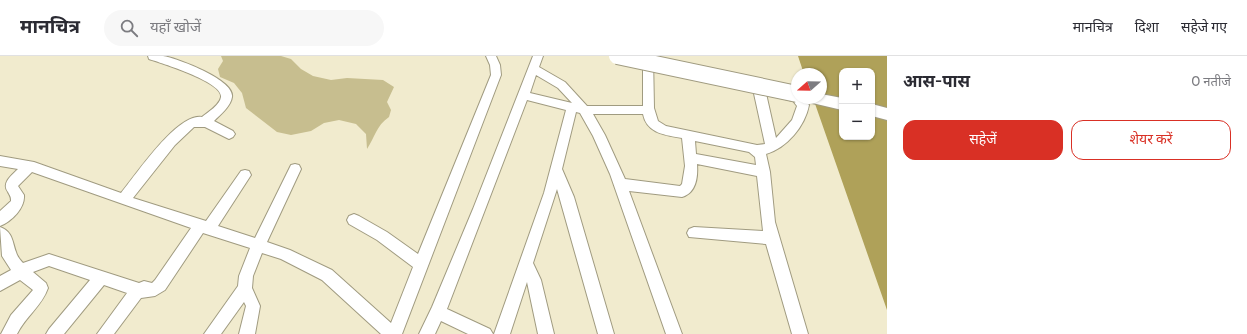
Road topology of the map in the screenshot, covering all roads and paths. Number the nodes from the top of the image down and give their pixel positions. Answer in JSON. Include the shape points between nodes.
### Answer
{"nodes":[{"id":1,"x":153,"y":56,"type":"edge"},
{"id":2,"x":490,"y":56,"type":"edge"},
{"id":3,"x":538,"y":56,"type":"edge"},
{"id":4,"x":617,"y":56,"type":"edge"},
{"id":5,"x":168,"y":58,"type":"edge"},
{"id":6,"x":648,"y":60,"type":"edge"},
{"id":7,"x":534,"y":69,"type":"junction"},
{"id":8,"x":759,"y":89,"type":"junction"},
{"id":9,"x":791,"y":93,"type":"edge"},
{"id":10,"x":523,"y":95,"type":"junction"},
{"id":11,"x":827,"y":101,"type":"edge"},
{"id":12,"x":839,"y":103,"type":"edge"},
{"id":13,"x":578,"y":109,"type":"junction"},
{"id":14,"x":649,"y":110,"type":"junction"},
{"id":15,"x":875,"y":111,"type":"edge"},
{"id":16,"x":887,"y":114,"type":"edge"},
{"id":17,"x":204,"y":123,"type":"junction"},
{"id":18,"x":229,"y":134,"type":"dead end"},
{"id":19,"x":688,"y":135,"type":"junction"},
{"id":20,"x":772,"y":147,"type":"junction"},
{"id":21,"x":756,"y":150,"type":"junction"},
{"id":22,"x":689,"y":156,"type":"junction"},
{"id":23,"x":0,"y":161,"type":"edge"},
{"id":24,"x":29,"y":166,"type":"junction"},
{"id":25,"x":295,"y":169,"type":"dead end"},
{"id":26,"x":556,"y":169,"type":"junction"},
{"id":27,"x":764,"y":172,"type":"junction"},
{"id":28,"x":245,"y":175,"type":"dead end"},
{"id":29,"x":620,"y":184,"type":"junction"},
{"id":30,"x":124,"y":200,"type":"junction"},
{"id":31,"x":0,"y":220,"type":"edge"},
{"id":32,"x":354,"y":220,"type":"dead end"},
{"id":33,"x":205,"y":227,"type":"junction"},
{"id":34,"x":0,"y":233,"type":"edge"},
{"id":35,"x":694,"y":234,"type":"dead end"},
{"id":36,"x":772,"y":238,"type":"junction"},
{"id":37,"x":259,"y":244,"type":"junction"},
{"id":38,"x":421,"y":264,"type":"junction"},
{"id":39,"x":526,"y":264,"type":"junction"},
{"id":40,"x":20,"y":271,"type":"junction"},
{"id":41,"x":101,"y":278,"type":"junction"},
{"id":42,"x":0,"y":284,"type":"edge"},
{"id":43,"x":145,"y":287,"type":"junction"},
{"id":44,"x":245,"y":288,"type":"junction"},
{"id":45,"x":438,"y":312,"type":"junction"},
{"id":46,"x":9,"y":334,"type":"edge"},
{"id":47,"x":54,"y":334,"type":"edge"},
{"id":48,"x":105,"y":334,"type":"edge"},
{"id":49,"x":212,"y":334,"type":"edge"},
{"id":50,"x":247,"y":334,"type":"edge"},
{"id":51,"x":393,"y":334,"type":"edge"},
{"id":52,"x":427,"y":334,"type":"edge"},
{"id":53,"x":485,"y":334,"type":"edge"},
{"id":54,"x":502,"y":334,"type":"edge"},
{"id":55,"x":546,"y":334,"type":"edge"},
{"id":56,"x":606,"y":334,"type":"edge"},
{"id":57,"x":674,"y":334,"type":"edge"},
{"id":58,"x":800,"y":334,"type":"edge"}],
"edges":[{"from":1,"to":5,"type":"street"},
{"from":2,"to":38,"type":"street","via":[[495,65],[496,75]]},
{"from":3,"to":7,"type":"street"},
{"from":4,"to":9,"type":"street","bridge":true},
{"from":5,"to":17,"type":"street","via":[[218,81],[227,89],[228,94],[224,102]]},
{"from":6,"to":8,"type":"street"},
{"from":6,"to":14,"type":"street"},
{"from":7,"to":10,"type":"street"},
{"from":7,"to":13,"type":"street","via":[[557,81],[571,94]]},
{"from":8,"to":20,"type":"street"},
{"from":8,"to":20,"type":"street","via":[[797,98],[803,105],[796,122],[782,140]]},
{"from":10,"to":13,"type":"street"},
{"from":10,"to":45,"type":"street"},
{"from":11,"to":12,"type":"street"},
{"from":13,"to":14,"type":"street"},
{"from":13,"to":26,"type":"street"},
{"from":13,"to":29,"type":"street","via":[[599,137]]},
{"from":14,"to":19,"type":"street","via":[[650,119],[657,127]]},
{"from":15,"to":16,"type":"street"},
{"from":17,"to":18,"type":"street"},
{"from":17,"to":30,"type":"street","via":[[191,123],[160,154]]},
{"from":19,"to":21,"type":"street"},
{"from":19,"to":22,"type":"street"},
{"from":20,"to":21,"type":"street"},
{"from":21,"to":27,"type":"street","via":[[762,155]]},
{"from":22,"to":27,"type":"street"},
{"from":22,"to":29,"type":"street","via":[[690,185],[687,190],[682,192]]},
{"from":23,"to":24,"type":"street"},
{"from":24,"to":30,"type":"street"},
{"from":24,"to":31,"type":"street","via":[[12,184],[18,195],[18,203]]},
{"from":25,"to":37,"type":"street"},
{"from":26,"to":39,"type":"street"},
{"from":26,"to":56,"type":"street","via":[[567,197]]},
{"from":27,"to":36,"type":"street","via":[[768,222]]},
{"from":28,"to":33,"type":"street"},
{"from":29,"to":57,"type":"street"},
{"from":30,"to":33,"type":"street"},
{"from":32,"to":38,"type":"street"},
{"from":33,"to":37,"type":"street"},
{"from":33,"to":43,"type":"street","via":[[160,285],[155,289]]},
{"from":34,"to":40,"type":"street","via":[[7,240],[9,256]]},
{"from":35,"to":36,"type":"street"},
{"from":36,"to":58,"type":"street"},
{"from":37,"to":44,"type":"street","via":[[246,276]]},
{"from":37,"to":51,"type":"street","via":[[328,275]]},
{"from":38,"to":51,"type":"street"},
{"from":39,"to":54,"type":"street"},
{"from":39,"to":55,"type":"street","via":[[534,280]]},
{"from":40,"to":41,"type":"street","via":[[49,260]]},
{"from":40,"to":42,"type":"street"},
{"from":40,"to":46,"type":"street","via":[[40,286],[40,291],[16,320]]},
{"from":41,"to":43,"type":"street"},
{"from":41,"to":47,"type":"street"},
{"from":43,"to":48,"type":"street","via":[[136,293]]},
{"from":44,"to":49,"type":"street"},
{"from":44,"to":50,"type":"street","via":[[253,306]]},
{"from":45,"to":52,"type":"street"},
{"from":45,"to":53,"type":"street"}]}
